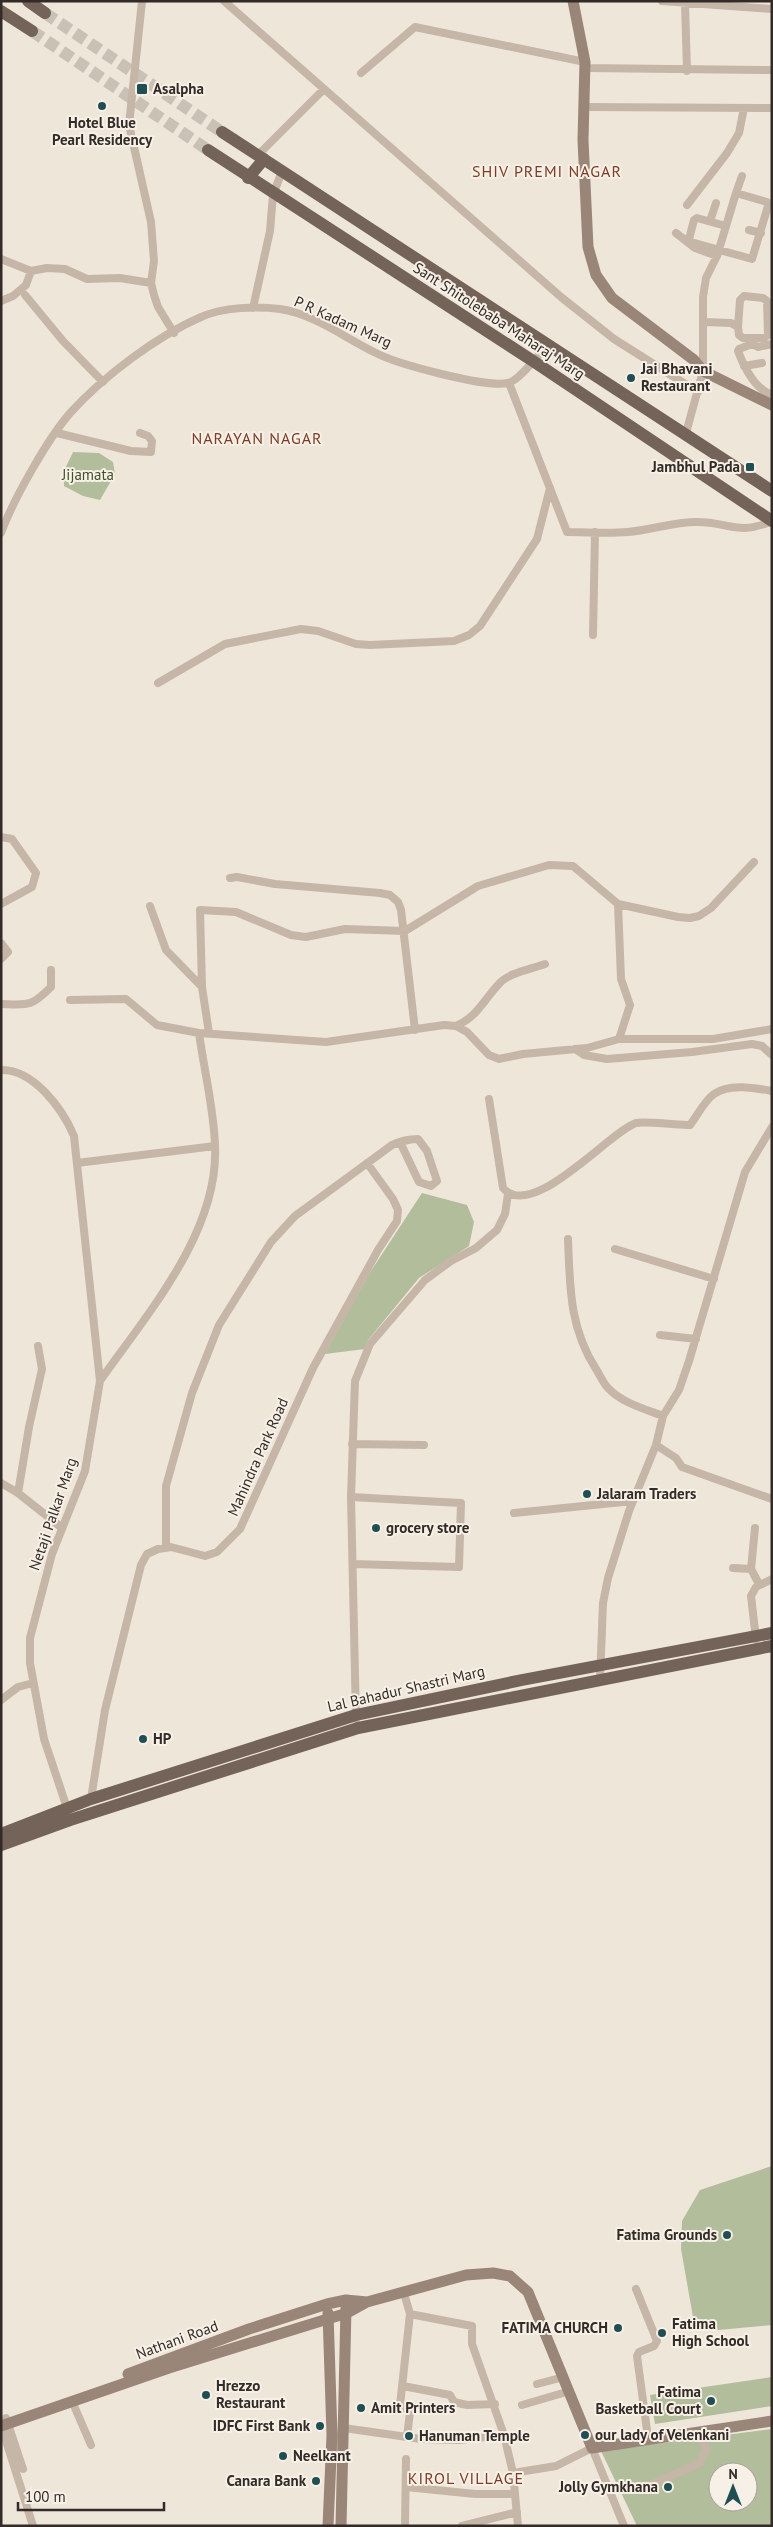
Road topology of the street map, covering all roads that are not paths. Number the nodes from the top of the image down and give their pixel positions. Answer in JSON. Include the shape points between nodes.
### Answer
{"nodes":[{"id":1,"x":28,"y":1,"type":"edge"},
{"id":2,"x":142,"y":1,"type":"edge"},
{"id":3,"x":224,"y":1,"type":"edge"},
{"id":4,"x":573,"y":1,"type":"edge"},
{"id":5,"x":662,"y":1,"type":"edge"},
{"id":6,"x":685,"y":3,"type":"junction"},
{"id":7,"x":772,"y":9,"type":"edge"},
{"id":8,"x":1,"y":11,"type":"edge"},
{"id":9,"x":45,"y":13,"type":"tunnel mouth"},
{"id":10,"x":32,"y":31,"type":"tunnel mouth"},
{"id":11,"x":584,"y":65,"type":"junction"},
{"id":12,"x":687,"y":70,"type":"junction"},
{"id":13,"x":772,"y":70,"type":"edge"},
{"id":14,"x":361,"y":73,"type":"dead end"},
{"id":15,"x":324,"y":89,"type":"junction"},
{"id":16,"x":584,"y":107,"type":"junction"},
{"id":17,"x":744,"y":108,"type":"junction"},
{"id":18,"x":772,"y":108,"type":"edge"},
{"id":19,"x":222,"y":132,"type":"tunnel mouth"},
{"id":20,"x":208,"y":150,"type":"tunnel mouth"},
{"id":21,"x":260,"y":157,"type":"junction"},
{"id":22,"x":282,"y":171,"type":"junction"},
{"id":23,"x":742,"y":176,"type":"dead end"},
{"id":24,"x":248,"y":178,"type":"junction"},
{"id":25,"x":736,"y":193,"type":"junction"},
{"id":26,"x":273,"y":194,"type":"junction"},
{"id":27,"x":716,"y":203,"type":"dead end"},
{"id":28,"x":687,"y":205,"type":"dead end"},
{"id":29,"x":710,"y":221,"type":"junction"},
{"id":30,"x":726,"y":226,"type":"junction"},
{"id":31,"x":749,"y":230,"type":"dead end"},
{"id":32,"x":676,"y":233,"type":"dead end"},
{"id":33,"x":761,"y":233,"type":"junction"},
{"id":34,"x":718,"y":253,"type":"junction"},
{"id":35,"x":1,"y":259,"type":"edge"},
{"id":36,"x":31,"y":271,"type":"junction"},
{"id":37,"x":151,"y":283,"type":"junction"},
{"id":38,"x":25,"y":295,"type":"dead end"},
{"id":39,"x":1,"y":301,"type":"edge"},
{"id":40,"x":253,"y":308,"type":"junction"},
{"id":41,"x":704,"y":322,"type":"junction"},
{"id":42,"x":738,"y":327,"type":"junction"},
{"id":43,"x":174,"y":333,"type":"junction"},
{"id":44,"x":548,"y":344,"type":"junction"},
{"id":45,"x":772,"y":344,"type":"edge"},
{"id":46,"x":532,"y":361,"type":"junction"},
{"id":47,"x":762,"y":363,"type":"dead end"},
{"id":48,"x":744,"y":366,"type":"junction"},
{"id":49,"x":703,"y":371,"type":"junction"},
{"id":50,"x":103,"y":382,"type":"junction"},
{"id":51,"x":509,"y":383,"type":"junction"},
{"id":52,"x":698,"y":392,"type":"junction"},
{"id":53,"x":772,"y":395,"type":"edge"},
{"id":54,"x":772,"y":405,"type":"edge"},
{"id":55,"x":56,"y":433,"type":"junction"},
{"id":56,"x":140,"y":433,"type":"dead end"},
{"id":57,"x":686,"y":433,"type":"junction"},
{"id":58,"x":550,"y":488,"type":"junction"},
{"id":59,"x":772,"y":491,"type":"edge"},
{"id":60,"x":772,"y":521,"type":"edge"},
{"id":61,"x":596,"y":532,"type":"junction"},
{"id":62,"x":1,"y":533,"type":"edge"},
{"id":63,"x":593,"y":635,"type":"dead end"},
{"id":64,"x":158,"y":683,"type":"dead end"},
{"id":65,"x":1,"y":837,"type":"edge"},
{"id":66,"x":754,"y":862,"type":"dead end"},
{"id":67,"x":230,"y":878,"type":"dead end"},
{"id":68,"x":1,"y":904,"type":"edge"},
{"id":69,"x":618,"y":904,"type":"junction"},
{"id":70,"x":150,"y":906,"type":"dead end"},
{"id":71,"x":405,"y":931,"type":"junction"},
{"id":72,"x":1,"y":942,"type":"edge"},
{"id":73,"x":1,"y":959,"type":"edge"},
{"id":74,"x":545,"y":964,"type":"dead end"},
{"id":75,"x":51,"y":970,"type":"dead end"},
{"id":76,"x":202,"y":987,"type":"junction"},
{"id":77,"x":70,"y":1000,"type":"dead end"},
{"id":78,"x":1,"y":1004,"type":"edge"},
{"id":79,"x":456,"y":1026,"type":"junction"},
{"id":80,"x":772,"y":1029,"type":"edge"},
{"id":81,"x":415,"y":1030,"type":"junction"},
{"id":82,"x":199,"y":1033,"type":"junction"},
{"id":83,"x":209,"y":1033,"type":"junction"},
{"id":84,"x":619,"y":1039,"type":"junction"},
{"id":85,"x":575,"y":1049,"type":"junction"},
{"id":86,"x":772,"y":1055,"type":"edge"},
{"id":87,"x":1,"y":1070,"type":"edge"},
{"id":88,"x":772,"y":1091,"type":"edge"},
{"id":89,"x":489,"y":1099,"type":"dead end"},
{"id":90,"x":772,"y":1127,"type":"edge"},
{"id":91,"x":400,"y":1142,"type":"junction"},
{"id":92,"x":215,"y":1146,"type":"junction"},
{"id":93,"x":77,"y":1163,"type":"junction"},
{"id":94,"x":367,"y":1163,"type":"junction"},
{"id":95,"x":508,"y":1194,"type":"junction"},
{"id":96,"x":568,"y":1239,"type":"dead end"},
{"id":97,"x":615,"y":1249,"type":"dead end"},
{"id":98,"x":714,"y":1279,"type":"junction"},
{"id":99,"x":660,"y":1335,"type":"dead end"},
{"id":100,"x":696,"y":1340,"type":"junction"},
{"id":101,"x":38,"y":1346,"type":"dead end"},
{"id":102,"x":100,"y":1380,"type":"junction"},
{"id":103,"x":663,"y":1416,"type":"junction"},
{"id":104,"x":352,"y":1444,"type":"junction"},
{"id":105,"x":424,"y":1445,"type":"dead end"},
{"id":106,"x":656,"y":1445,"type":"junction"},
{"id":107,"x":1,"y":1483,"type":"edge"},
{"id":108,"x":18,"y":1493,"type":"junction"},
{"id":109,"x":351,"y":1497,"type":"junction"},
{"id":110,"x":772,"y":1499,"type":"edge"},
{"id":111,"x":633,"y":1501,"type":"junction"},
{"id":112,"x":514,"y":1513,"type":"dead end"},
{"id":113,"x":62,"y":1528,"type":"junction"},
{"id":114,"x":755,"y":1528,"type":"dead end"},
{"id":115,"x":166,"y":1548,"type":"junction"},
{"id":116,"x":352,"y":1564,"type":"junction"},
{"id":117,"x":733,"y":1568,"type":"dead end"},
{"id":118,"x":751,"y":1569,"type":"junction"},
{"id":119,"x":772,"y":1579,"type":"edge"},
{"id":120,"x":759,"y":1584,"type":"junction"},
{"id":121,"x":772,"y":1633,"type":"edge"},
{"id":122,"x":756,"y":1642,"type":"junction"},
{"id":123,"x":772,"y":1646,"type":"edge"},
{"id":124,"x":600,"y":1672,"type":"junction"},
{"id":125,"x":33,"y":1683,"type":"junction"},
{"id":126,"x":1,"y":1700,"type":"edge"},
{"id":127,"x":426,"y":1700,"type":"junction"},
{"id":128,"x":429,"y":1713,"type":"junction"},
{"id":129,"x":356,"y":1715,"type":"junction"},
{"id":130,"x":358,"y":1728,"type":"junction"},
{"id":131,"x":213,"y":1760,"type":"junction"},
{"id":132,"x":216,"y":1773,"type":"junction"},
{"id":133,"x":91,"y":1799,"type":"junction"},
{"id":134,"x":69,"y":1814,"type":"junction"},
{"id":135,"x":1,"y":1834,"type":"edge"},
{"id":136,"x":1,"y":1845,"type":"edge"},
{"id":137,"x":636,"y":2289,"type":"dead end"},
{"id":138,"x":404,"y":2293,"type":"junction"},
{"id":139,"x":346,"y":2300,"type":"junction"},
{"id":140,"x":367,"y":2302,"type":"junction"},
{"id":141,"x":327,"y":2304,"type":"junction"},
{"id":142,"x":347,"y":2313,"type":"junction"},
{"id":143,"x":410,"y":2314,"type":"junction"},
{"id":144,"x":329,"y":2318,"type":"junction"},
{"id":145,"x":330,"y":2345,"type":"junction"},
{"id":146,"x":346,"y":2345,"type":"junction"},
{"id":147,"x":537,"y":2384,"type":"dead end"},
{"id":148,"x":567,"y":2385,"type":"junction"},
{"id":149,"x":402,"y":2386,"type":"junction"},
{"id":150,"x":75,"y":2398,"type":"junction"},
{"id":151,"x":495,"y":2404,"type":"junction"},
{"id":152,"x":522,"y":2405,"type":"dead end"},
{"id":153,"x":772,"y":2421,"type":"edge"},
{"id":154,"x":3,"y":2423,"type":"edge"},
{"id":155,"x":344,"y":2428,"type":"junction"},
{"id":156,"x":701,"y":2431,"type":"junction"},
{"id":157,"x":504,"y":2435,"type":"junction"},
{"id":158,"x":407,"y":2437,"type":"junction"},
{"id":159,"x":648,"y":2438,"type":"junction"},
{"id":160,"x":91,"y":2444,"type":"dead end"},
{"id":161,"x":592,"y":2448,"type":"junction"},
{"id":162,"x":406,"y":2459,"type":"dead end"},
{"id":163,"x":513,"y":2473,"type":"junction"},
{"id":164,"x":648,"y":2486,"type":"dead end"},
{"id":165,"x":406,"y":2487,"type":"junction"},
{"id":166,"x":515,"y":2494,"type":"junction"},
{"id":167,"x":516,"y":2512,"type":"junction"},
{"id":168,"x":32,"y":2526,"type":"edge"},
{"id":169,"x":328,"y":2526,"type":"edge"},
{"id":170,"x":341,"y":2526,"type":"edge"},
{"id":171,"x":405,"y":2526,"type":"edge"},
{"id":172,"x":462,"y":2526,"type":"edge"},
{"id":173,"x":518,"y":2526,"type":"edge"},
{"id":174,"x":624,"y":2526,"type":"edge"}],
"edges":[{"from":1,"to":9,"type":"main road"},
{"from":2,"to":37,"type":"street","via":[[129,125],[151,222],[154,261]]},
{"from":3,"to":15,"type":"street"},
{"from":4,"to":11,"type":"street"},
{"from":5,"to":6,"type":"street"},
{"from":6,"to":7,"type":"street"},
{"from":6,"to":12,"type":"street"},
{"from":8,"to":10,"type":"main road"},
{"from":11,"to":12,"type":"street"},
{"from":11,"to":14,"type":"street","via":[[414,27]]},
{"from":11,"to":16,"type":"street"},
{"from":12,"to":13,"type":"street"},
{"from":15,"to":21,"type":"street"},
{"from":15,"to":52,"type":"street","via":[[561,297],[614,339]]},
{"from":16,"to":17,"type":"street"},
{"from":16,"to":49,"type":"street","via":[[588,247],[596,275],[612,298],[694,360]]},
{"from":17,"to":18,"type":"street"},
{"from":17,"to":28,"type":"street","via":[[739,133]]},
{"from":19,"to":21,"type":"main road","name":"Sant Shitolebaba Maharaj Marg"},
{"from":20,"to":24,"type":"main road","name":"Sant Shitolebaba Maharaj Marg"},
{"from":21,"to":22,"type":"main road","name":"Sant Shitolebaba Maharaj Marg"},
{"from":21,"to":24,"type":"main road"},
{"from":22,"to":26,"type":"street"},
{"from":22,"to":44,"type":"main road","name":"Sant Shitolebaba Maharaj Marg"},
{"from":23,"to":25,"type":"street"},
{"from":24,"to":26,"type":"main road","name":"Sant Shitolebaba Maharaj Marg"},
{"from":25,"to":30,"type":"street"},
{"from":25,"to":33,"type":"street","via":[[766,202],[768,206]]},
{"from":26,"to":40,"type":"street","via":[[270,231]]},
{"from":26,"to":46,"type":"main road","name":"Sant Shitolebaba Maharaj Marg"},
{"from":27,"to":29,"type":"street"},
{"from":29,"to":30,"type":"street"},
{"from":29,"to":34,"type":"street","via":[[694,220],[689,239]]},
{"from":30,"to":34,"type":"street"},
{"from":31,"to":33,"type":"street"},
{"from":32,"to":34,"type":"street","via":[[694,248]]},
{"from":33,"to":34,"type":"street","via":[[752,259]]},
{"from":34,"to":41,"type":"street","via":[[706,278]]},
{"from":35,"to":36,"type":"street"},
{"from":36,"to":37,"type":"street","via":[[65,269],[87,278],[120,278]]},
{"from":36,"to":39,"type":"street","via":[[26,285]]},
{"from":37,"to":43,"type":"street","via":[[158,307]]},
{"from":38,"to":50,"type":"street"},
{"from":40,"to":43,"type":"street","name":"P R Kadam Marg","via":[[202,316]]},
{"from":40,"to":51,"type":"street","name":"P R Kadam Marg","via":[[297,313],[378,355],[445,375]]},
{"from":41,"to":42,"type":"street"},
{"from":41,"to":49,"type":"street"},
{"from":42,"to":42,"type":"street","via":[[743,338],[764,338],[768,335],[767,301],[744,296],[740,300]]},
{"from":43,"to":50,"type":"street","name":"P R Kadam Marg","via":[[138,354]]},
{"from":44,"to":46,"type":"street"},
{"from":44,"to":57,"type":"main road","name":"Sant Shitolebaba Maharaj Marg"},
{"from":45,"to":48,"type":"street","via":[[758,347],[752,344],[739,349]]},
{"from":46,"to":51,"type":"street"},
{"from":46,"to":60,"type":"main road","name":"Sant Shitolebaba Maharaj Marg"},
{"from":47,"to":48,"type":"street"},
{"from":48,"to":53,"type":"street","via":[[757,384]]},
{"from":49,"to":52,"type":"street"},
{"from":49,"to":54,"type":"street"},
{"from":50,"to":55,"type":"street","name":"P R Kadam Marg","via":[[70,413]]},
{"from":51,"to":58,"type":"street"},
{"from":52,"to":57,"type":"street"},
{"from":55,"to":56,"type":"street","via":[[131,451],[151,452],[152,441]]},
{"from":55,"to":62,"type":"street","name":"P R Kadam Marg","via":[[18,496]]},
{"from":57,"to":59,"type":"main road","name":"Sant Shitolebaba Maharaj Marg"},
{"from":58,"to":61,"type":"street","via":[[567,532]]},
{"from":58,"to":64,"type":"street","via":[[538,539],[480,626],[469,635],[446,641],[370,645],[301,629],[225,644]]},
{"from":60,"to":61,"type":"street","via":[[755,528],[737,529],[698,522],[629,532]]},
{"from":61,"to":63,"type":"street"},
{"from":65,"to":68,"type":"street","via":[[12,839],[36,873],[32,887]]},
{"from":66,"to":69,"type":"street","via":[[712,908],[699,916],[678,917]]},
{"from":67,"to":71,"type":"street","via":[[390,895],[398,902]]},
{"from":69,"to":71,"type":"street","via":[[572,866],[549,865],[478,886]]},
{"from":69,"to":84,"type":"street","via":[[621,979],[630,1005]]},
{"from":70,"to":76,"type":"street","via":[[166,950]]},
{"from":71,"to":76,"type":"street","via":[[344,929],[306,937],[290,935],[236,912],[200,910]]},
{"from":71,"to":81,"type":"street"},
{"from":72,"to":73,"type":"street","via":[[8,952]]},
{"from":74,"to":79,"type":"street","via":[[504,980],[479,1011]]},
{"from":75,"to":78,"type":"street","via":[[51,987],[39,999],[29,1005]]},
{"from":76,"to":83,"type":"street"},
{"from":77,"to":82,"type":"street","via":[[126,999],[156,1025]]},
{"from":79,"to":81,"type":"street"},
{"from":79,"to":85,"type":"street","via":[[467,1032],[493,1058]]},
{"from":80,"to":84,"type":"street","via":[[713,1039]]},
{"from":81,"to":83,"type":"street","via":[[326,1042]]},
{"from":82,"to":83,"type":"street"},
{"from":82,"to":92,"type":"street"},
{"from":84,"to":85,"type":"street"},
{"from":85,"to":86,"type":"street","via":[[584,1055],[607,1059],[752,1044],[762,1046]]},
{"from":87,"to":93,"type":"street","name":"Netaji Palkar Marg","via":[[9,1070],[29,1080],[58,1104],[74,1136]]},
{"from":88,"to":95,"type":"street","via":[[745,1088],[713,1094],[690,1125],[637,1122],[556,1182],[538,1191]]},
{"from":89,"to":95,"type":"street","via":[[503,1188]]},
{"from":90,"to":98,"type":"street","via":[[745,1172]]},
{"from":91,"to":91,"type":"street","via":[[418,1139],[427,1151],[437,1181],[431,1186],[419,1182]]},
{"from":91,"to":94,"type":"street"},
{"from":92,"to":93,"type":"street"},
{"from":92,"to":102,"type":"street","via":[[214,1178],[205,1210],[185,1254],[158,1299]]},
{"from":93,"to":102,"type":"street","name":"Netaji Palkar Marg"},
{"from":94,"to":115,"type":"street","via":[[296,1216],[271,1242],[219,1325],[192,1393],[166,1486]]},
{"from":94,"to":115,"type":"street","name":"Mahindra Park Road","via":[[393,1199],[398,1210],[396,1221],[313,1368],[240,1529],[217,1552],[205,1556]]},
{"from":95,"to":104,"type":"street","via":[[505,1214],[497,1230],[476,1248],[425,1280],[370,1344],[354,1381]]},
{"from":96,"to":103,"type":"street","via":[[575,1324],[584,1350],[608,1388],[628,1402]]},
{"from":97,"to":98,"type":"street"},
{"from":98,"to":100,"type":"street"},
{"from":99,"to":100,"type":"street"},
{"from":100,"to":103,"type":"street","via":[[679,1390]]},
{"from":101,"to":108,"type":"street","via":[[42,1369]]},
{"from":102,"to":113,"type":"street","name":"Netaji Palkar Marg","via":[[85,1471]]},
{"from":103,"to":106,"type":"street"},
{"from":104,"to":105,"type":"street"},
{"from":104,"to":109,"type":"street"},
{"from":106,"to":110,"type":"street","via":[[676,1458],[682,1467]]},
{"from":106,"to":111,"type":"street"},
{"from":107,"to":108,"type":"street"},
{"from":108,"to":113,"type":"street"},
{"from":109,"to":116,"type":"street"},
{"from":109,"to":116,"type":"street","via":[[461,1503],[459,1567]]},
{"from":111,"to":112,"type":"street"},
{"from":111,"to":124,"type":"street","via":[[603,1603]]},
{"from":113,"to":125,"type":"street","name":"Netaji Palkar Marg","via":[[30,1638]]},
{"from":114,"to":118,"type":"street"},
{"from":115,"to":133,"type":"street","via":[[147,1554],[141,1566],[105,1710]]},
{"from":116,"to":129,"type":"street"},
{"from":117,"to":118,"type":"street"},
{"from":118,"to":120,"type":"street"},
{"from":119,"to":120,"type":"street"},
{"from":120,"to":122,"type":"street","via":[[751,1596]]},
{"from":121,"to":122,"type":"main road","name":"Lal Bahadur Shastri Marg"},
{"from":122,"to":123,"type":"main road","name":"Lal Bahadur Shastri Marg"},
{"from":122,"to":124,"type":"main road","name":"Lal Bahadur Shastri Marg"},
{"from":124,"to":127,"type":"main road","name":"Lal Bahadur Shastri Marg"},
{"from":124,"to":128,"type":"main road","name":"Lal Bahadur Shastri Marg"},
{"from":125,"to":126,"type":"street","via":[[18,1687]]},
{"from":125,"to":134,"type":"street","name":"Netaji Palkar Marg","via":[[44,1739]]},
{"from":127,"to":128,"type":"main road"},
{"from":127,"to":129,"type":"main road","name":"Lal Bahadur Shastri Marg"},
{"from":128,"to":130,"type":"main road","name":"Lal Bahadur Shastri Marg"},
{"from":129,"to":130,"type":"street"},
{"from":129,"to":131,"type":"main road","name":"Lal Bahadur Shastri Marg"},
{"from":130,"to":132,"type":"main road","name":"Lal Bahadur Shastri Marg"},
{"from":131,"to":132,"type":"main road"},
{"from":131,"to":133,"type":"main road","name":"Lal Bahadur Shastri Marg"},
{"from":132,"to":134,"type":"main road","name":"Lal Bahadur Shastri Marg"},
{"from":133,"to":134,"type":"main road","name":"Lal Bahadur Shastri Marg"},
{"from":134,"to":135,"type":"main road","name":"Lal Bahadur Shastri Marg"},
{"from":134,"to":136,"type":"main road","name":"Lal Bahadur Shastri Marg"},
{"from":137,"to":159,"type":"street","via":[[657,2341],[637,2356]]},
{"from":138,"to":140,"type":"street"},
{"from":138,"to":143,"type":"street"},
{"from":138,"to":148,"type":"street","via":[[466,2276],[493,2272],[510,2276],[528,2292]]},
{"from":139,"to":140,"type":"street","name":"Nathani Road"},
{"from":139,"to":141,"type":"street","name":"Nathani Road"},
{"from":139,"to":142,"type":"street"},
{"from":140,"to":142,"type":"street","name":"Nathani Road"},
{"from":141,"to":144,"type":"street"},
{"from":141,"to":150,"type":"street","name":"Nathani Road","via":[[249,2329]]},
{"from":142,"to":144,"type":"street","name":"Nathani Road"},
{"from":142,"to":146,"type":"street"},
{"from":143,"to":149,"type":"street"},
{"from":143,"to":151,"type":"street","via":[[472,2326],[472,2344]]},
{"from":144,"to":145,"type":"street"},
{"from":144,"to":150,"type":"street","name":"Nathani Road"},
{"from":145,"to":146,"type":"street"},
{"from":145,"to":169,"type":"street","via":[[332,2435]]},
{"from":146,"to":155,"type":"street"},
{"from":147,"to":148,"type":"street","via":[[552,2380],[555,2390]]},
{"from":148,"to":152,"type":"street"},
{"from":148,"to":161,"type":"street"},
{"from":149,"to":151,"type":"street","via":[[450,2394],[454,2402],[467,2405]]},
{"from":149,"to":158,"type":"street","via":[[400,2405],[410,2412]]},
{"from":150,"to":154,"type":"street","name":"Nathani Road"},
{"from":150,"to":160,"type":"street"},
{"from":151,"to":157,"type":"street"},
{"from":153,"to":156,"type":"street"},
{"from":154,"to":168,"type":"street","via":[[22,2469]]},
{"from":155,"to":158,"type":"street"},
{"from":155,"to":170,"type":"street"},
{"from":156,"to":159,"type":"street"},
{"from":156,"to":164,"type":"street","via":[[706,2449],[700,2463]]},
{"from":157,"to":158,"type":"street","via":[[458,2440]]},
{"from":157,"to":163,"type":"street"},
{"from":159,"to":161,"type":"street"},
{"from":161,"to":163,"type":"street","via":[[556,2466]]},
{"from":161,"to":174,"type":"street"},
{"from":162,"to":165,"type":"street"},
{"from":163,"to":166,"type":"street"},
{"from":165,"to":166,"type":"street","via":[[475,2494]]},
{"from":165,"to":171,"type":"street"},
{"from":166,"to":167,"type":"street"},
{"from":167,"to":172,"type":"street"},
{"from":167,"to":173,"type":"street"}]}
